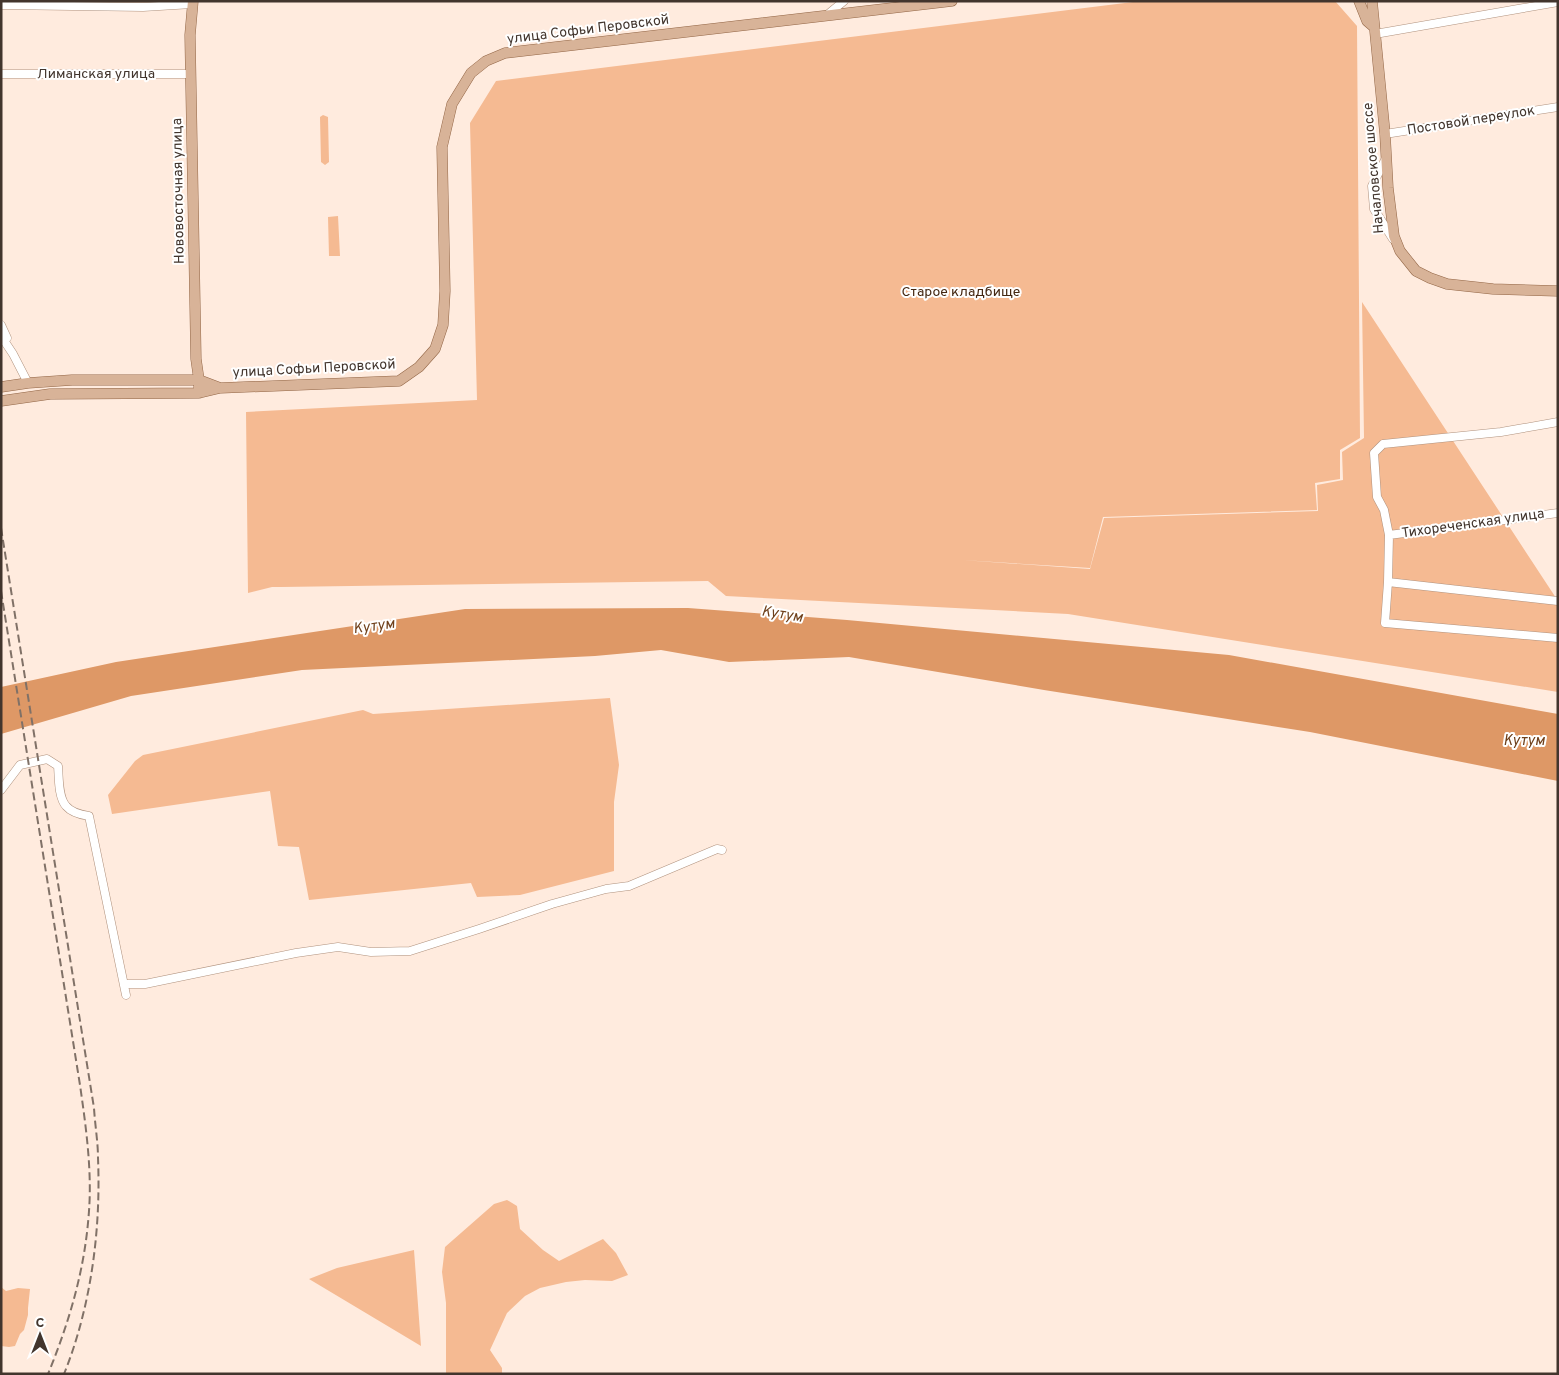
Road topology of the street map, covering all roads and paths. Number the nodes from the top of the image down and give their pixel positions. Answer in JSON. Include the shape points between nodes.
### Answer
{"nodes":[{"id":1,"x":844,"y":1,"type":"edge"},
{"id":2,"x":952,"y":1,"type":"edge"},
{"id":3,"x":1359,"y":1,"type":"edge"},
{"id":4,"x":1366,"y":1,"type":"edge"},
{"id":5,"x":1372,"y":1,"type":"edge"},
{"id":6,"x":1376,"y":1,"type":"edge"},
{"id":7,"x":1558,"y":2,"type":"edge"},
{"id":8,"x":192,"y":3,"type":"edge"},
{"id":9,"x":1,"y":5,"type":"edge"},
{"id":10,"x":827,"y":15,"type":"junction"},
{"id":11,"x":1374,"y":31,"type":"junction"},
{"id":12,"x":1,"y":74,"type":"edge"},
{"id":13,"x":191,"y":74,"type":"junction"},
{"id":14,"x":1558,"y":108,"type":"edge"},
{"id":15,"x":1385,"y":134,"type":"junction"},
{"id":16,"x":1386,"y":158,"type":"junction"},
{"id":17,"x":1398,"y":245,"type":"junction"},
{"id":18,"x":1558,"y":291,"type":"edge"},
{"id":19,"x":1,"y":325,"type":"edge"},
{"id":20,"x":1,"y":336,"type":"edge"},
{"id":21,"x":13,"y":354,"type":"junction"},
{"id":22,"x":199,"y":380,"type":"junction"},
{"id":23,"x":28,"y":383,"type":"junction"},
{"id":24,"x":1,"y":387,"type":"edge"},
{"id":25,"x":220,"y":388,"type":"junction"},
{"id":26,"x":199,"y":393,"type":"junction"},
{"id":27,"x":50,"y":394,"type":"junction"},
{"id":28,"x":1,"y":402,"type":"edge"},
{"id":29,"x":1558,"y":422,"type":"edge"},
{"id":30,"x":1558,"y":513,"type":"edge"},
{"id":31,"x":1389,"y":536,"type":"junction"},
{"id":32,"x":1388,"y":582,"type":"junction"},
{"id":33,"x":1558,"y":601,"type":"edge"},
{"id":34,"x":1558,"y":638,"type":"edge"},
{"id":35,"x":1,"y":790,"type":"edge"},
{"id":36,"x":722,"y":850,"type":"dead end"},
{"id":37,"x":124,"y":984,"type":"junction"},
{"id":38,"x":126,"y":995,"type":"dead end"}],
"edges":[{"from":1,"to":10,"type":"street"},
{"from":2,"to":10,"type":"main road","name":"улица Софьи Перовской"},
{"from":3,"to":11,"type":"main road"},
{"from":4,"to":11,"type":"main road"},
{"from":5,"to":11,"type":"main road","name":"Началовское шоссе"},
{"from":6,"to":11,"type":"main road"},
{"from":7,"to":11,"type":"street"},
{"from":8,"to":9,"type":"street","via":[[143,7]]},
{"from":8,"to":13,"type":"main road","name":"Нововосточная улица"},
{"from":10,"to":25,"type":"main road","name":"улица Софьи Перовской","via":[[505,53],[486,61],[468,76],[452,104],[442,147],[445,298],[443,325],[435,349],[419,367],[399,381]]},
{"from":11,"to":15,"type":"main road","name":"Началовское шоссе"},
{"from":12,"to":13,"type":"street","name":"Лиманская улица"},
{"from":13,"to":22,"type":"main road","name":"Нововосточная улица"},
{"from":14,"to":15,"type":"street","name":"Постовой переулок"},
{"from":15,"to":16,"type":"main road","name":"Началовское шоссе"},
{"from":16,"to":17,"type":"main road","name":"Началовское шоссе","via":[[1394,236]]},
{"from":16,"to":17,"type":"street","via":[[1372,186],[1374,209]]},
{"from":17,"to":18,"type":"main road","name":"Началовское шоссе","via":[[1416,271],[1447,284]]},
{"from":19,"to":21,"type":"street"},
{"from":20,"to":21,"type":"street"},
{"from":21,"to":23,"type":"street"},
{"from":22,"to":23,"type":"main road","name":"улица Софьи Перовской"},
{"from":22,"to":25,"type":"main road","name":"улица Софьи Перовской"},
{"from":22,"to":26,"type":"main road","name":"Нововосточная улица"},
{"from":23,"to":24,"type":"main road","name":"улица Софьи Перовской"},
{"from":23,"to":27,"type":"main road"},
{"from":25,"to":26,"type":"main road","name":"улица Софьи Перовской"},
{"from":26,"to":27,"type":"main road","name":"улица Софьи Перовской"},
{"from":27,"to":28,"type":"main road","name":"улица Софьи Перовской"},
{"from":29,"to":31,"type":"street","via":[[1501,432],[1383,444],[1374,453],[1377,497],[1384,510]]},
{"from":30,"to":31,"type":"street","name":"Тихореченская улица"},
{"from":31,"to":32,"type":"street"},
{"from":32,"to":33,"type":"street"},
{"from":32,"to":34,"type":"street","via":[[1385,623]]},
{"from":35,"to":37,"type":"street","via":[[20,765],[47,759],[58,766],[66,806],[89,816]]},
{"from":36,"to":37,"type":"street","via":[[717,849],[629,886],[552,904],[410,951],[371,952],[338,947],[145,984]]},
{"from":37,"to":38,"type":"street"}]}
